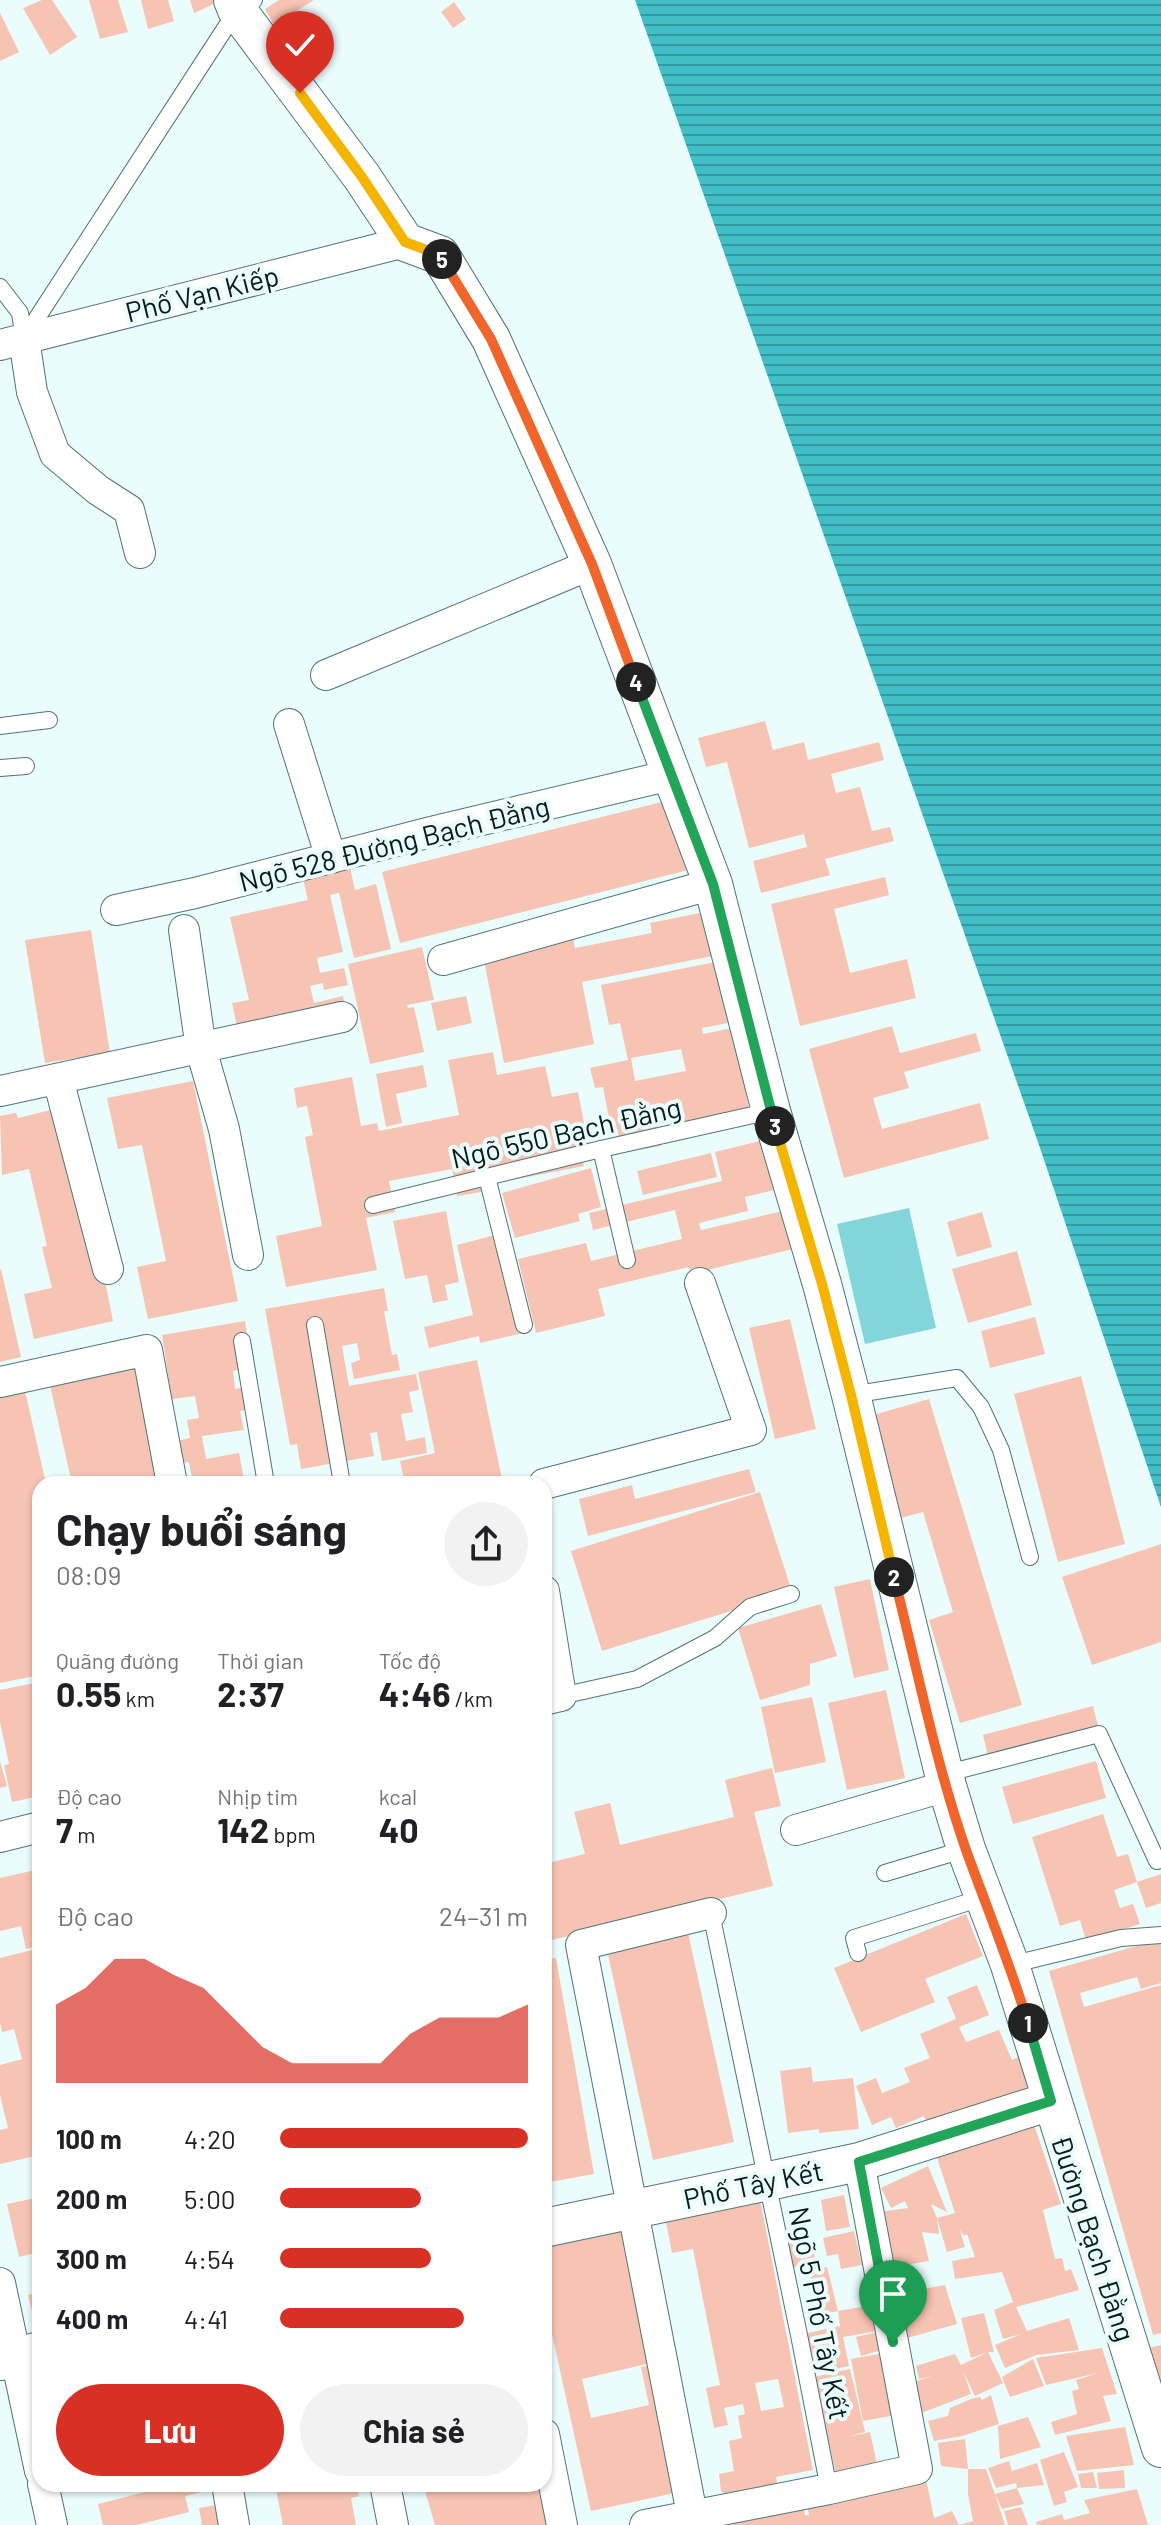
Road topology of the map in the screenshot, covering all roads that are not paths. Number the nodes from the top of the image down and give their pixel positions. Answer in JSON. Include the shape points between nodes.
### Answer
{"nodes":[{"id":1,"x":242,"y":3,"type":"edge"},
{"id":2,"x":405,"y":242,"type":"junction"},
{"id":3,"x":0,"y":287,"type":"edge"},
{"id":4,"x":12,"y":342,"type":"edge"},
{"id":5,"x":140,"y":553,"type":"dead end"},
{"id":6,"x":592,"y":564,"type":"junction"},
{"id":7,"x":326,"y":675,"type":"dead end"},
{"id":8,"x":49,"y":720,"type":"dead end"},
{"id":9,"x":289,"y":724,"type":"dead end"},
{"id":10,"x":0,"y":726,"type":"edge"},
{"id":11,"x":26,"y":766,"type":"dead end"},
{"id":12,"x":0,"y":768,"type":"edge"},
{"id":13,"x":671,"y":775,"type":"junction"},
{"id":14,"x":331,"y":858,"type":"junction"},
{"id":15,"x":713,"y":884,"type":"junction"},
{"id":16,"x":116,"y":910,"type":"dead end"},
{"id":17,"x":184,"y":930,"type":"dead end"},
{"id":18,"x":443,"y":960,"type":"dead end"},
{"id":19,"x":342,"y":1017,"type":"dead end"},
{"id":20,"x":201,"y":1049,"type":"junction"},
{"id":21,"x":58,"y":1079,"type":"junction"},
{"id":22,"x":1,"y":1086,"type":"edge"},
{"id":23,"x":771,"y":1111,"type":"junction"},
{"id":24,"x":601,"y":1149,"type":"junction"},
{"id":25,"x":487,"y":1177,"type":"junction"},
{"id":26,"x":373,"y":1205,"type":"dead end"},
{"id":27,"x":248,"y":1255,"type":"dead end"},
{"id":28,"x":627,"y":1260,"type":"dead end"},
{"id":29,"x":108,"y":1269,"type":"dead end"},
{"id":30,"x":700,"y":1283,"type":"dead end"},
{"id":31,"x":315,"y":1325,"type":"dead end"},
{"id":32,"x":524,"y":1325,"type":"dead end"},
{"id":33,"x":242,"y":1341,"type":"dead end"},
{"id":34,"x":0,"y":1382,"type":"edge"},
{"id":35,"x":851,"y":1395,"type":"junction"},
{"id":36,"x":171,"y":1476,"type":"edge"},
{"id":37,"x":265,"y":1476,"type":"edge"},
{"id":38,"x":341,"y":1476,"type":"edge"},
{"id":39,"x":552,"y":1482,"type":"edge"},
{"id":40,"x":1030,"y":1557,"type":"dead end"},
{"id":41,"x":791,"y":1594,"type":"dead end"},
{"id":42,"x":553,"y":1698,"type":"edge"},
{"id":43,"x":946,"y":1780,"type":"junction"},
{"id":44,"x":32,"y":1829,"type":"edge"},
{"id":45,"x":796,"y":1830,"type":"dead end"},
{"id":46,"x":0,"y":1837,"type":"edge"},
{"id":47,"x":966,"y":1849,"type":"junction"},
{"id":48,"x":1157,"y":1861,"type":"dead end"},
{"id":49,"x":885,"y":1873,"type":"dead end"},
{"id":50,"x":985,"y":1897,"type":"junction"},
{"id":51,"x":711,"y":1913,"type":"joint"},
{"id":52,"x":1161,"y":1935,"type":"edge"},
{"id":53,"x":858,"y":1953,"type":"dead end"},
{"id":54,"x":1010,"y":1965,"type":"junction"},
{"id":55,"x":1051,"y":2101,"type":"junction"},
{"id":56,"x":859,"y":2162,"type":"junction"},
{"id":57,"x":767,"y":2181,"type":"junction"},
{"id":58,"x":634,"y":2208,"type":"junction"},
{"id":59,"x":552,"y":2226,"type":"edge"},
{"id":60,"x":0,"y":2283,"type":"edge"},
{"id":61,"x":18,"y":2356,"type":"edge"},
{"id":62,"x":32,"y":2429,"type":"edge"},
{"id":63,"x":1161,"y":2448,"type":"edge"},
{"id":64,"x":552,"y":2474,"type":"edge"},
{"id":65,"x":829,"y":2489,"type":"junction"},
{"id":66,"x":45,"y":2492,"type":"edge"},
{"id":67,"x":228,"y":2492,"type":"edge"},
{"id":68,"x":387,"y":2492,"type":"edge"},
{"id":69,"x":692,"y":2514,"type":"junction"},
{"id":70,"x":52,"y":2525,"type":"edge"},
{"id":71,"x":234,"y":2525,"type":"edge"},
{"id":72,"x":393,"y":2525,"type":"edge"},
{"id":73,"x":562,"y":2525,"type":"edge"},
{"id":74,"x":645,"y":2525,"type":"edge"}],
"edges":[{"from":1,"to":2,"type":"street"},
{"from":1,"to":4,"type":"lane"},
{"from":2,"to":4,"type":"street","name":"Phố Vạn Kiếp"},
{"from":2,"to":6,"type":"street","name":"Đường Bạch Đằng","via":[[440,255],[491,339]]},
{"from":3,"to":4,"type":"lane","via":[[20,313]]},
{"from":4,"to":5,"type":"street","via":[[55,454],[129,510]]},
{"from":6,"to":7,"type":"street"},
{"from":6,"to":13,"type":"street","name":"Đường Bạch Đằng"},
{"from":8,"to":10,"type":"lane"},
{"from":9,"to":14,"type":"street"},
{"from":11,"to":12,"type":"lane"},
{"from":13,"to":14,"type":"street","name":"Ngõ 528 Đường Bạch Đằng"},
{"from":13,"to":15,"type":"street","name":"Đường Bạch Đằng"},
{"from":14,"to":16,"type":"street","name":"Ngõ 528 Đường Bạch Đằng"},
{"from":15,"to":18,"type":"street"},
{"from":15,"to":23,"type":"street","name":"Đường Bạch Đằng"},
{"from":17,"to":20,"type":"street"},
{"from":19,"to":20,"type":"street"},
{"from":20,"to":21,"type":"street"},
{"from":20,"to":27,"type":"street","via":[[224,1129]]},
{"from":21,"to":22,"type":"street"},
{"from":21,"to":29,"type":"street"},
{"from":23,"to":24,"type":"lane","name":"Ngõ 550 Bạch Đằng"},
{"from":23,"to":35,"type":"street","name":"Đường Bạch Đằng"},
{"from":24,"to":25,"type":"lane","name":"Ngõ 550 Bạch Đằng"},
{"from":24,"to":28,"type":"lane"},
{"from":25,"to":26,"type":"lane","name":"Ngõ 550 Bạch Đằng"},
{"from":25,"to":32,"type":"lane"},
{"from":30,"to":39,"type":"street","via":[[751,1430]]},
{"from":31,"to":38,"type":"lane"},
{"from":33,"to":37,"type":"lane"},
{"from":34,"to":36,"type":"street","via":[[147,1350]]},
{"from":35,"to":40,"type":"lane","via":[[957,1378],[981,1407],[1001,1450]]},
{"from":35,"to":43,"type":"street","name":"Đường Bạch Đằng"},
{"from":41,"to":42,"type":"lane","via":[[750,1607],[715,1638],[637,1679]]},
{"from":43,"to":45,"type":"street"},
{"from":43,"to":47,"type":"street","name":"Đường Bạch Đằng"},
{"from":43,"to":48,"type":"lane","via":[[1099,1734]]},
{"from":44,"to":46,"type":"street"},
{"from":47,"to":49,"type":"lane"},
{"from":47,"to":50,"type":"street","name":"Đường Bạch Đằng"},
{"from":50,"to":53,"type":"lane","via":[[854,1938]]},
{"from":50,"to":54,"type":"street","name":"Đường Bạch Đằng"},
{"from":51,"to":57,"type":"lane","name":"Ngõ 5 Phố Tây Kết"},
{"from":51,"to":58,"type":"street","via":[[581,1945]]},
{"from":52,"to":54,"type":"lane","via":[[1121,1938]]},
{"from":54,"to":55,"type":"street","name":"Đường Bạch Đằng"},
{"from":55,"to":56,"type":"street","name":"Phố Tây Kết"},
{"from":55,"to":63,"type":"street","name":"Đường Bạch Đằng"},
{"from":56,"to":57,"type":"street","name":"Phố Tây Kết"},
{"from":56,"to":65,"type":"street","via":[[917,2469]]},
{"from":57,"to":58,"type":"street","name":"Phố Tây Kết"},
{"from":57,"to":65,"type":"lane","name":"Ngõ 5 Phố Tây Kết"},
{"from":58,"to":59,"type":"street","name":"Phố Tây Kết"},
{"from":58,"to":69,"type":"street"},
{"from":60,"to":61,"type":"street"},
{"from":61,"to":62,"type":"street"},
{"from":64,"to":73,"type":"street"},
{"from":65,"to":69,"type":"street"},
{"from":66,"to":70,"type":"street"},
{"from":67,"to":71,"type":"street"},
{"from":68,"to":72,"type":"street"},
{"from":69,"to":74,"type":"street"}]}
